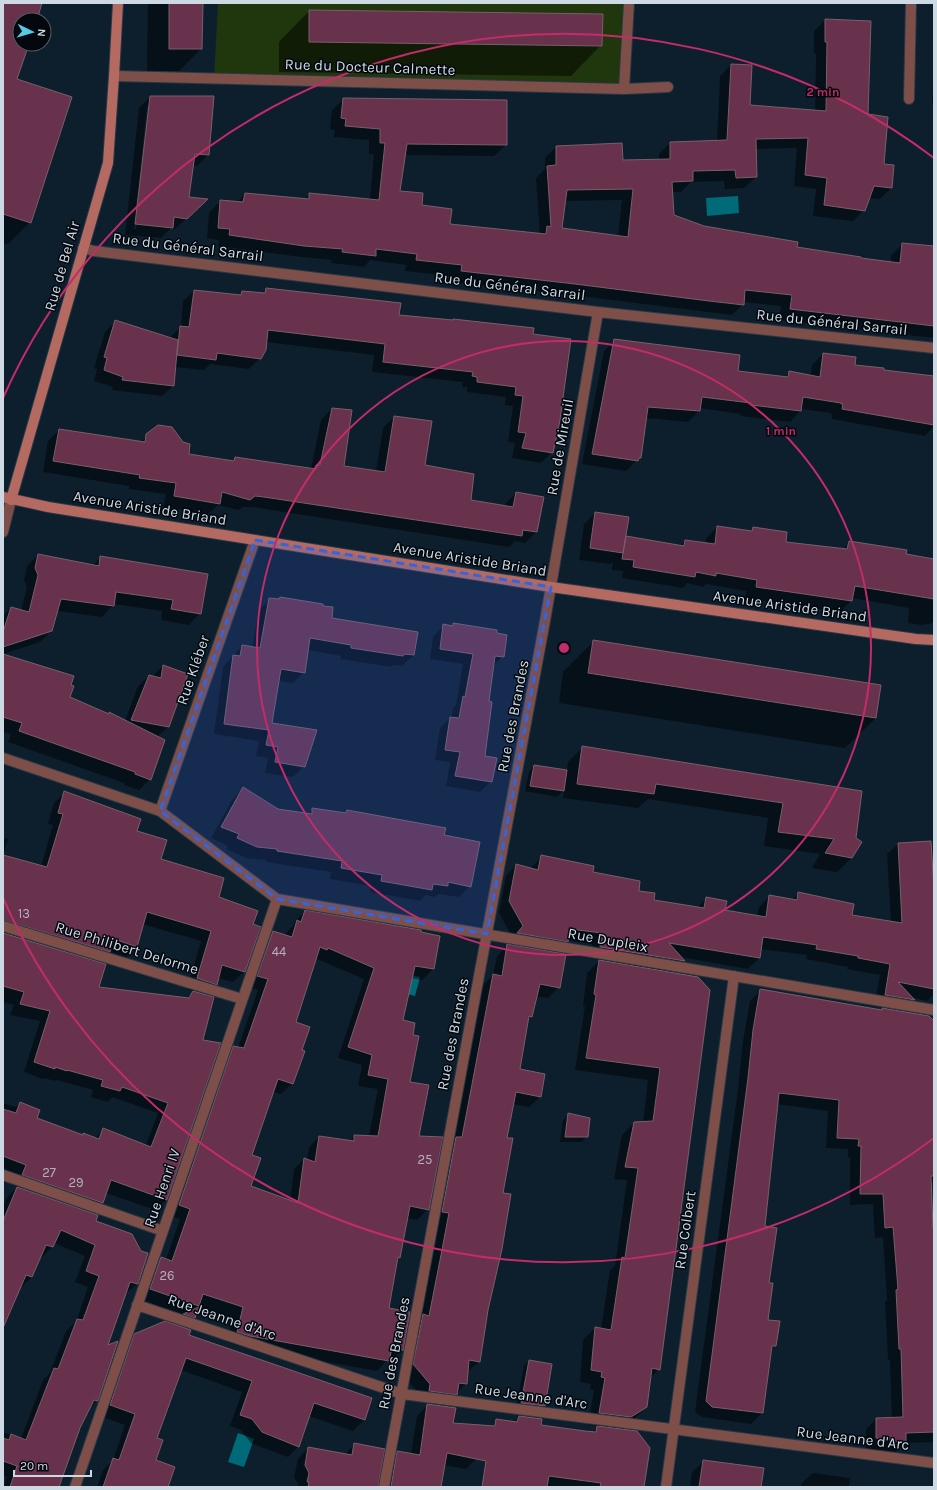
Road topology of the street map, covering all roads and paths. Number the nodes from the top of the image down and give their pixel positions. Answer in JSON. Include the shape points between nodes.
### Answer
{"nodes":[{"id":1,"x":118,"y":3,"type":"edge"},
{"id":2,"x":629,"y":3,"type":"edge"},
{"id":3,"x":911,"y":3,"type":"edge"},
{"id":4,"x":114,"y":76,"type":"junction"},
{"id":5,"x":668,"y":87,"type":"dead end"},
{"id":6,"x":624,"y":89,"type":"junction"},
{"id":7,"x":909,"y":99,"type":"dead end"},
{"id":8,"x":83,"y":248,"type":"junction"},
{"id":9,"x":598,"y":312,"type":"junction"},
{"id":10,"x":934,"y":348,"type":"edge"},
{"id":11,"x":7,"y":499,"type":"edge"},
{"id":12,"x":3,"y":532,"type":"edge"},
{"id":13,"x":255,"y":540,"type":"junction"},
{"id":14,"x":552,"y":587,"type":"junction"},
{"id":15,"x":934,"y":640,"type":"edge"},
{"id":16,"x":3,"y":758,"type":"edge"},
{"id":17,"x":160,"y":811,"type":"junction"},
{"id":18,"x":277,"y":899,"type":"junction"},
{"id":19,"x":3,"y":926,"type":"edge"},
{"id":20,"x":487,"y":934,"type":"junction"},
{"id":21,"x":734,"y":976,"type":"junction"},
{"id":22,"x":242,"y":999,"type":"junction"},
{"id":23,"x":934,"y":1010,"type":"edge"},
{"id":24,"x":3,"y":1175,"type":"edge"},
{"id":25,"x":163,"y":1231,"type":"junction"},
{"id":26,"x":137,"y":1305,"type":"junction"},
{"id":27,"x":402,"y":1394,"type":"junction"},
{"id":28,"x":674,"y":1430,"type":"junction"},
{"id":29,"x":934,"y":1463,"type":"edge"},
{"id":30,"x":75,"y":1487,"type":"edge"},
{"id":31,"x":384,"y":1487,"type":"edge"},
{"id":32,"x":666,"y":1487,"type":"edge"}],
"edges":[{"from":1,"to":4,"type":"street","name":"Rue de Bel Air"},
{"from":2,"to":6,"type":"street"},
{"from":3,"to":7,"type":"street"},
{"from":4,"to":6,"type":"street","name":"Rue du Docteur Calmette"},
{"from":4,"to":8,"type":"street","name":"Rue de Bel Air","via":[[108,164]]},
{"from":5,"to":6,"type":"street","name":"Rue du Docteur Calmette"},
{"from":8,"to":9,"type":"street","name":"Rue du Général Sarrail"},
{"from":8,"to":11,"type":"street","name":"Rue de Bel Air"},
{"from":9,"to":10,"type":"street","name":"Rue du Général Sarrail"},
{"from":9,"to":14,"type":"street","name":"Rue de Mireuil"},
{"from":11,"to":12,"type":"street","name":"Rue de Bel Air"},
{"from":11,"to":13,"type":"street","name":"Avenue Aristide Briand"},
{"from":13,"to":14,"type":"street","name":"Avenue Aristide Briand"},
{"from":13,"to":17,"type":"street","name":"Rue Kléber"},
{"from":14,"to":15,"type":"street","name":"Avenue Aristide Briand"},
{"from":14,"to":20,"type":"street","name":"Rue des Brandes"},
{"from":16,"to":17,"type":"street"},
{"from":17,"to":18,"type":"street"},
{"from":18,"to":20,"type":"street","name":"Rue Dupleix"},
{"from":18,"to":22,"type":"street","name":"Rue Henri IV"},
{"from":19,"to":22,"type":"street","name":"Rue Philibert Delorme"},
{"from":20,"to":21,"type":"street","name":"Rue Dupleix"},
{"from":20,"to":27,"type":"street","name":"Rue des Brandes"},
{"from":21,"to":23,"type":"street","name":"Rue Dupleix"},
{"from":21,"to":28,"type":"street","name":"Rue Colbert"},
{"from":22,"to":25,"type":"street","name":"Rue Henri IV"},
{"from":24,"to":25,"type":"street"},
{"from":25,"to":26,"type":"street","name":"Rue Henri IV"},
{"from":26,"to":27,"type":"street","name":"Rue Jeanne d'Arc"},
{"from":26,"to":30,"type":"street","name":"Rue Henri IV"},
{"from":27,"to":28,"type":"street","name":"Rue Jeanne d'Arc"},
{"from":27,"to":31,"type":"street","name":"Rue des Brandes"},
{"from":28,"to":29,"type":"street","name":"Rue Jeanne d'Arc"},
{"from":28,"to":32,"type":"street","name":"Rue Colbert"}]}
